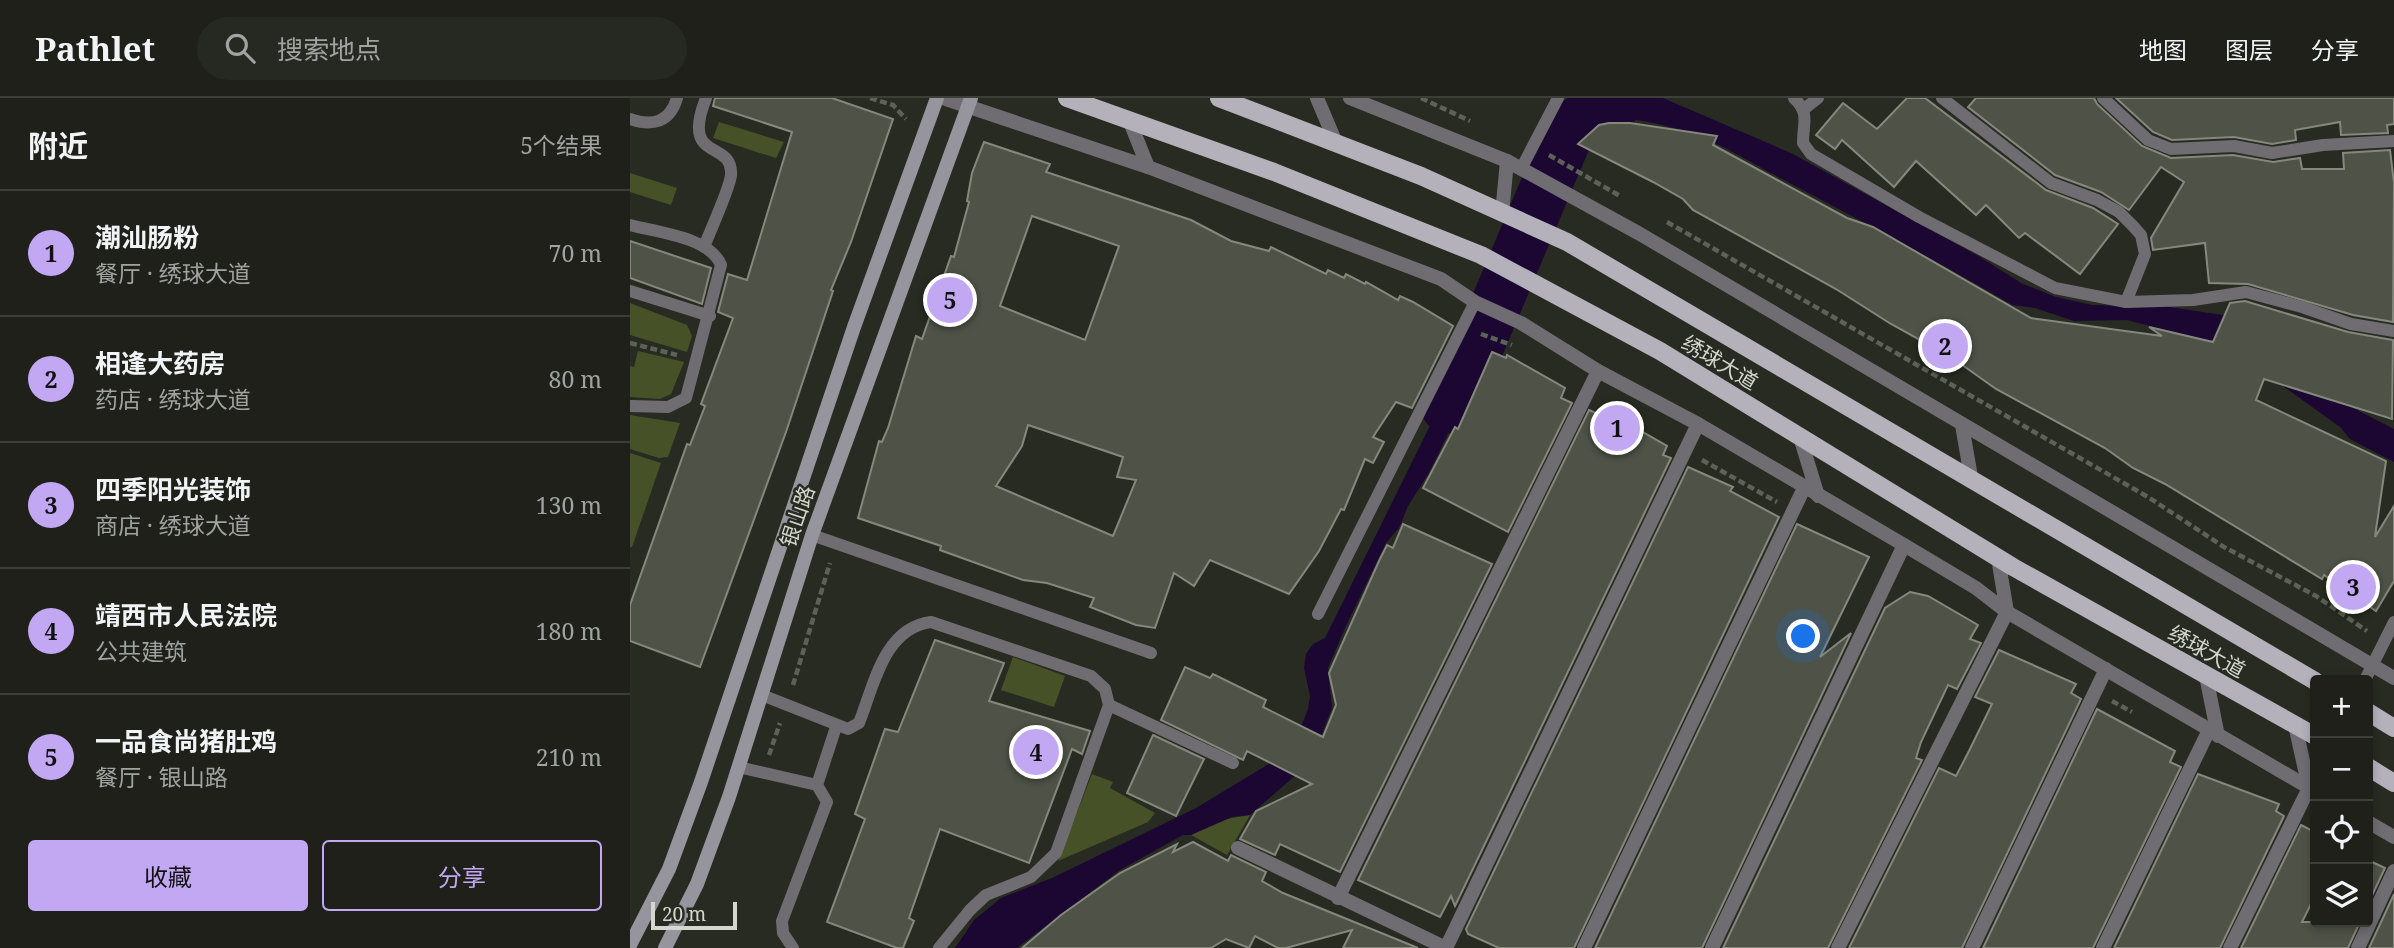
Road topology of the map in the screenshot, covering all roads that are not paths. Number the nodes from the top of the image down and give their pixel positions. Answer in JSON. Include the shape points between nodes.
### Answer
{"nodes":[{"id":1,"x":677,"y":98,"type":"edge"},
{"id":2,"x":706,"y":98,"type":"edge"},
{"id":3,"x":937,"y":98,"type":"edge"},
{"id":4,"x":943,"y":98,"type":"edge"},
{"id":5,"x":1068,"y":98,"type":"edge"},
{"id":6,"x":1219,"y":98,"type":"edge"},
{"id":7,"x":1317,"y":98,"type":"edge"},
{"id":8,"x":1350,"y":98,"type":"edge"},
{"id":9,"x":1558,"y":98,"type":"edge"},
{"id":10,"x":1794,"y":98,"type":"edge"},
{"id":11,"x":1818,"y":98,"type":"edge"},
{"id":12,"x":1942,"y":98,"type":"edge"},
{"id":13,"x":2103,"y":98,"type":"edge"},
{"id":14,"x":969,"y":102,"type":"edge"},
{"id":15,"x":1804,"y":109,"type":"junction"},
{"id":16,"x":673,"y":112,"type":"junction"},
{"id":17,"x":630,"y":119,"type":"edge"},
{"id":18,"x":697,"y":121,"type":"junction"},
{"id":19,"x":1130,"y":122,"type":"junction"},
{"id":20,"x":2394,"y":141,"type":"edge"},
{"id":21,"x":1336,"y":143,"type":"junction"},
{"id":22,"x":1507,"y":161,"type":"junction"},
{"id":23,"x":1148,"y":167,"type":"junction"},
{"id":24,"x":1525,"y":171,"type":"junction"},
{"id":25,"x":1502,"y":214,"type":"junction"},
{"id":26,"x":630,"y":225,"type":"edge"},
{"id":27,"x":704,"y":247,"type":"junction"},
{"id":28,"x":630,"y":290,"type":"edge"},
{"id":29,"x":1475,"y":302,"type":"junction"},
{"id":30,"x":2126,"y":302,"type":"junction"},
{"id":31,"x":710,"y":316,"type":"junction"},
{"id":32,"x":2394,"y":331,"type":"edge"},
{"id":33,"x":1598,"y":371,"type":"junction"},
{"id":34,"x":630,"y":405,"type":"edge"},
{"id":35,"x":1698,"y":424,"type":"junction"},
{"id":36,"x":1962,"y":425,"type":"junction"},
{"id":37,"x":1800,"y":437,"type":"junction"},
{"id":38,"x":1971,"y":477,"type":"junction"},
{"id":39,"x":1804,"y":488,"type":"junction"},
{"id":40,"x":1818,"y":496,"type":"junction"},
{"id":41,"x":812,"y":535,"type":"junction"},
{"id":42,"x":1904,"y":545,"type":"junction"},
{"id":43,"x":1997,"y":558,"type":"junction"},
{"id":44,"x":2007,"y":612,"type":"junction"},
{"id":45,"x":1318,"y":614,"type":"dead end"},
{"id":46,"x":2394,"y":622,"type":"edge"},
{"id":47,"x":1151,"y":653,"type":"dead end"},
{"id":48,"x":2373,"y":665,"type":"junction"},
{"id":49,"x":2106,"y":668,"type":"junction"},
{"id":50,"x":2368,"y":675,"type":"edge"},
{"id":51,"x":2206,"y":676,"type":"junction"},
{"id":52,"x":2310,"y":678,"type":"edge"},
{"id":53,"x":2394,"y":678,"type":"edge"},
{"id":54,"x":762,"y":695,"type":"junction"},
{"id":55,"x":1109,"y":705,"type":"junction"},
{"id":56,"x":2373,"y":715,"type":"edge"},
{"id":57,"x":2295,"y":725,"type":"junction"},
{"id":58,"x":836,"y":727,"type":"junction"},
{"id":59,"x":2394,"y":728,"type":"edge"},
{"id":60,"x":2214,"y":733,"type":"junction"},
{"id":61,"x":2310,"y":733,"type":"edge"},
{"id":62,"x":1233,"y":763,"type":"dead end"},
{"id":63,"x":738,"y":767,"type":"junction"},
{"id":64,"x":2373,"y":770,"type":"edge"},
{"id":65,"x":2310,"y":782,"type":"edge"},
{"id":66,"x":2394,"y":783,"type":"edge"},
{"id":67,"x":817,"y":785,"type":"junction"},
{"id":68,"x":2310,"y":789,"type":"edge"},
{"id":69,"x":2310,"y":794,"type":"edge"},
{"id":70,"x":2373,"y":825,"type":"edge"},
{"id":71,"x":2394,"y":837,"type":"edge"},
{"id":72,"x":1238,"y":848,"type":"dead end"},
{"id":73,"x":2394,"y":871,"type":"edge"},
{"id":74,"x":1338,"y":898,"type":"junction"},
{"id":75,"x":630,"y":945,"type":"edge"},
{"id":76,"x":665,"y":948,"type":"edge"},
{"id":77,"x":793,"y":948,"type":"edge"},
{"id":78,"x":939,"y":948,"type":"edge"},
{"id":79,"x":1446,"y":948,"type":"edge"},
{"id":80,"x":1584,"y":948,"type":"edge"},
{"id":81,"x":1712,"y":948,"type":"edge"},
{"id":82,"x":1838,"y":948,"type":"edge"},
{"id":83,"x":1972,"y":948,"type":"edge"},
{"id":84,"x":2104,"y":948,"type":"edge"},
{"id":85,"x":2230,"y":948,"type":"edge"},
{"id":86,"x":2358,"y":948,"type":"edge"}],
"edges":[{"from":1,"to":16,"type":"lane"},
{"from":2,"to":18,"type":"lane"},
{"from":3,"to":75,"type":"main road","name":"银山路","via":[[854,327],[705,773],[669,869]]},
{"from":4,"to":14,"type":"street"},
{"from":5,"to":19,"type":"main road","name":"绣球大道"},
{"from":6,"to":21,"type":"main road","name":"绣球大道"},
{"from":7,"to":21,"type":"street"},
{"from":8,"to":22,"type":"street"},
{"from":9,"to":24,"type":"lane"},
{"from":10,"to":15,"type":"lane"},
{"from":11,"to":15,"type":"lane"},
{"from":12,"to":30,"type":"lane","via":[[2051,183],[2097,200],[2133,226],[2141,235],[2145,254]]},
{"from":13,"to":20,"type":"lane","via":[[2148,140],[2171,149],[2234,146],[2272,153]]},
{"from":14,"to":23,"type":"street"},
{"from":14,"to":41,"type":"main road","name":"银山路"},
{"from":15,"to":30,"type":"lane","via":[[1803,143],[1811,154],[2036,280],[2078,294]]},
{"from":16,"to":17,"type":"lane","via":[[654,123]]},
{"from":16,"to":18,"type":"lane"},
{"from":18,"to":27,"type":"lane","via":[[702,142],[724,156],[732,177]]},
{"from":19,"to":23,"type":"street"},
{"from":19,"to":37,"type":"main road","name":"绣球大道","via":[[1262,168],[1482,255],[1660,351]]},
{"from":21,"to":25,"type":"main road","name":"绣球大道"},
{"from":22,"to":24,"type":"street"},
{"from":22,"to":25,"type":"street"},
{"from":23,"to":29,"type":"street","via":[[1441,279]]},
{"from":24,"to":36,"type":"street"},
{"from":25,"to":38,"type":"main road","name":"绣球大道","via":[[1567,242]]},
{"from":26,"to":27,"type":"lane"},
{"from":27,"to":31,"type":"lane","via":[[721,265]]},
{"from":28,"to":31,"type":"lane"},
{"from":29,"to":33,"type":"street","via":[[1521,323]]},
{"from":29,"to":45,"type":"lane","via":[[1468,328]]},
{"from":30,"to":32,"type":"lane","via":[[2193,300],[2246,292],[2351,324]]},
{"from":31,"to":34,"type":"lane","via":[[686,398],[668,407]]},
{"from":33,"to":35,"type":"street"},
{"from":33,"to":74,"type":"street"},
{"from":35,"to":39,"type":"street"},
{"from":35,"to":79,"type":"street"},
{"from":36,"to":38,"type":"street"},
{"from":36,"to":48,"type":"street"},
{"from":37,"to":40,"type":"street"},
{"from":37,"to":43,"type":"main road","name":"绣球大道"},
{"from":38,"to":52,"type":"main road","name":"绣球大道"},
{"from":39,"to":40,"type":"street"},
{"from":39,"to":80,"type":"street"},
{"from":40,"to":42,"type":"street"},
{"from":41,"to":47,"type":"lane"},
{"from":41,"to":54,"type":"main road","name":"银山路"},
{"from":42,"to":44,"type":"street"},
{"from":42,"to":81,"type":"street"},
{"from":43,"to":44,"type":"street"},
{"from":43,"to":51,"type":"main road","name":"绣球大道"},
{"from":44,"to":49,"type":"street"},
{"from":44,"to":82,"type":"street"},
{"from":46,"to":48,"type":"lane"},
{"from":48,"to":50,"type":"lane"},
{"from":48,"to":53,"type":"street"},
{"from":49,"to":60,"type":"street"},
{"from":49,"to":83,"type":"street"},
{"from":51,"to":57,"type":"main road","name":"绣球大道"},
{"from":51,"to":60,"type":"street"},
{"from":54,"to":58,"type":"lane"},
{"from":54,"to":63,"type":"main road","name":"银山路"},
{"from":55,"to":58,"type":"lane","via":[[1105,689],[1091,676],[931,622],[915,624],[886,653],[859,723],[848,729]]},
{"from":55,"to":62,"type":"lane"},
{"from":55,"to":78,"type":"lane","via":[[1056,853],[1031,877],[986,895]]},
{"from":56,"to":59,"type":"main road"},
{"from":57,"to":61,"type":"main road","name":"绣球大道"},
{"from":57,"to":65,"type":"street"},
{"from":58,"to":67,"type":"lane"},
{"from":60,"to":68,"type":"street"},
{"from":60,"to":84,"type":"street"},
{"from":63,"to":67,"type":"lane"},
{"from":63,"to":76,"type":"main road","name":"银山路","via":[[697,884]]},
{"from":64,"to":66,"type":"main road"},
{"from":67,"to":77,"type":"lane","via":[[827,802],[782,921],[783,933]]},
{"from":69,"to":85,"type":"street"},
{"from":70,"to":71,"type":"street"},
{"from":72,"to":74,"type":"street"},
{"from":73,"to":86,"type":"street"},
{"from":74,"to":79,"type":"street"}]}
